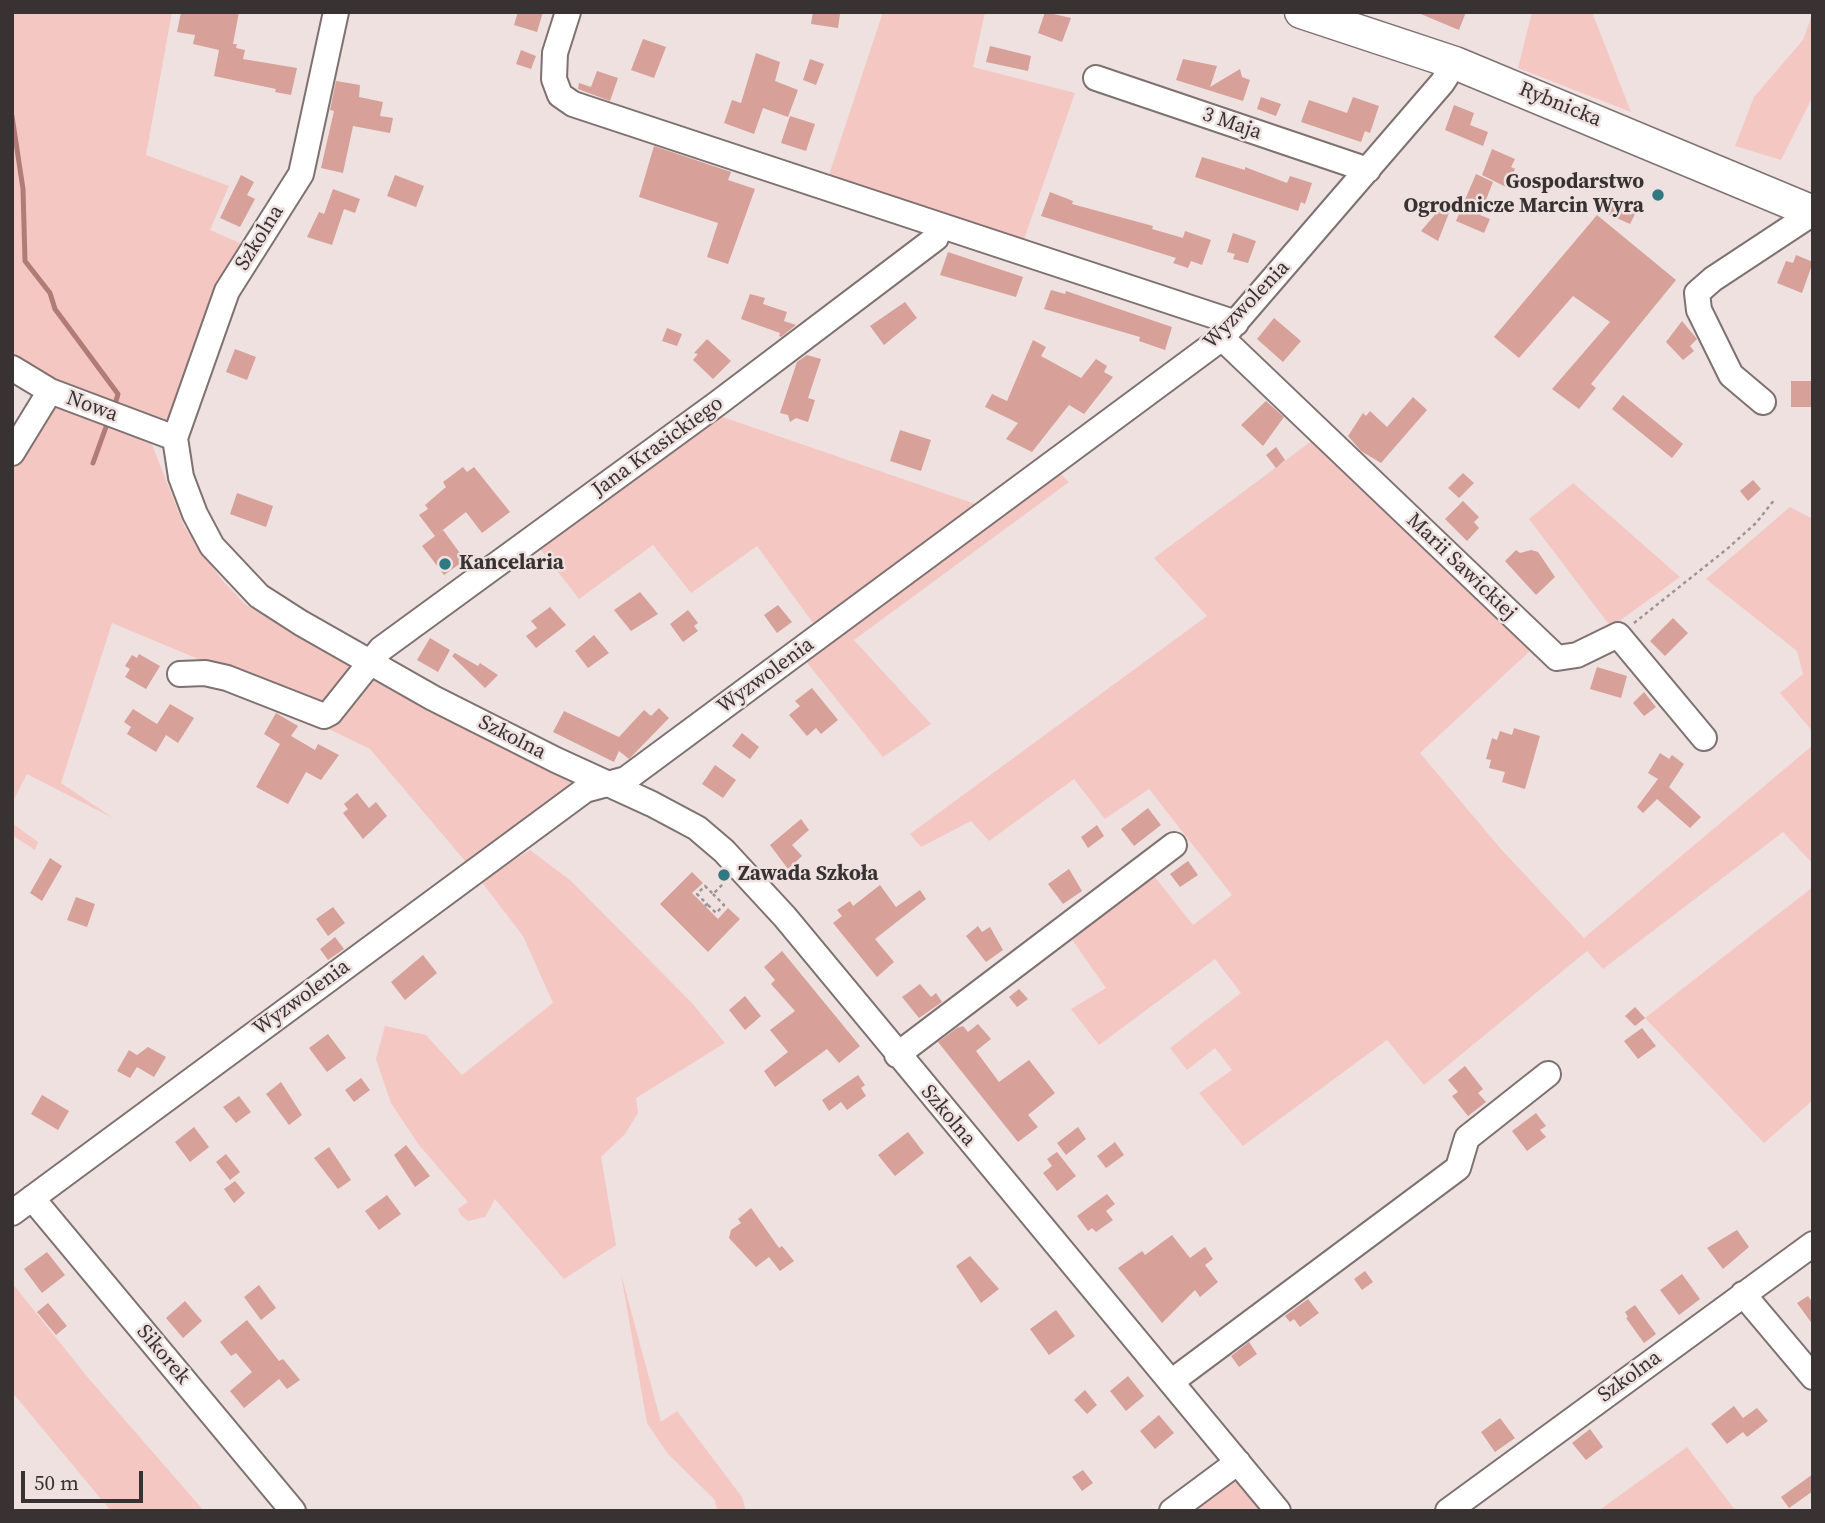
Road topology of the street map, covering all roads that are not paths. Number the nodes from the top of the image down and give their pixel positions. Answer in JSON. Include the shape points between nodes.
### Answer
{"nodes":[{"id":1,"x":336,"y":12,"type":"edge"},
{"id":2,"x":568,"y":12,"type":"edge"},
{"id":3,"x":1301,"y":12,"type":"edge"},
{"id":4,"x":1455,"y":63,"type":"junction"},
{"id":5,"x":1096,"y":78,"type":"dead end"},
{"id":6,"x":1368,"y":170,"type":"junction"},
{"id":7,"x":1813,"y":213,"type":"edge"},
{"id":8,"x":939,"y":226,"type":"junction"},
{"id":9,"x":1229,"y":330,"type":"junction"},
{"id":10,"x":12,"y":368,"type":"edge"},
{"id":11,"x":50,"y":391,"type":"junction"},
{"id":12,"x":1763,"y":402,"type":"dead end"},
{"id":13,"x":175,"y":438,"type":"junction"},
{"id":14,"x":12,"y":453,"type":"edge"},
{"id":15,"x":373,"y":664,"type":"junction"},
{"id":16,"x":180,"y":674,"type":"dead end"},
{"id":17,"x":1704,"y":738,"type":"dead end"},
{"id":18,"x":608,"y":784,"type":"junction"},
{"id":19,"x":1174,"y":845,"type":"dead end"},
{"id":20,"x":897,"y":1055,"type":"junction"},
{"id":21,"x":1548,"y":1074,"type":"dead end"},
{"id":22,"x":32,"y":1198,"type":"junction"},
{"id":23,"x":12,"y":1213,"type":"edge"},
{"id":24,"x":1813,"y":1244,"type":"edge"},
{"id":25,"x":1743,"y":1294,"type":"junction"},
{"id":26,"x":1813,"y":1377,"type":"edge"},
{"id":27,"x":1171,"y":1382,"type":"junction"},
{"id":28,"x":1238,"y":1462,"type":"junction"},
{"id":29,"x":293,"y":1511,"type":"edge"},
{"id":30,"x":1172,"y":1511,"type":"edge"},
{"id":31,"x":1278,"y":1511,"type":"edge"},
{"id":32,"x":1448,"y":1511,"type":"edge"}],
"edges":[{"from":1,"to":13,"type":"street","name":"Szkolna","via":[[301,174],[227,291]]},
{"from":2,"to":8,"type":"street","via":[[555,53],[554,79],[560,95],[573,104]]},
{"from":3,"to":4,"type":"main road","name":"Rybnicka"},
{"from":4,"to":6,"type":"street","name":"Wyzwolenia"},
{"from":4,"to":7,"type":"main road","name":"Rybnicka"},
{"from":5,"to":6,"type":"street","name":"3 Maja"},
{"from":6,"to":9,"type":"street","name":"Wyzwolenia"},
{"from":7,"to":12,"type":"street","via":[[1697,293],[1699,310],[1731,375]]},
{"from":8,"to":9,"type":"street"},
{"from":8,"to":15,"type":"street","name":"Jana Krasickiego","via":[[936,238],[381,649]]},
{"from":9,"to":17,"type":"street","name":"Marii Sawickiej","via":[[1557,658],[1577,655],[1618,635]]},
{"from":9,"to":18,"type":"street","name":"Wyzwolenia","via":[[626,779]]},
{"from":10,"to":11,"type":"street","name":"Nowa"},
{"from":11,"to":13,"type":"street","name":"Nowa"},
{"from":11,"to":14,"type":"street"},
{"from":13,"to":15,"type":"street","name":"Szkolna","via":[[181,477],[195,514],[233,572],[259,596]]},
{"from":15,"to":16,"type":"street","name":"Jana Krasickiego","via":[[324,716],[227,678]]},
{"from":15,"to":18,"type":"street","name":"Szkolna"},
{"from":18,"to":20,"type":"street","name":"Szkolna","via":[[697,828],[724,851],[785,917]]},
{"from":18,"to":22,"type":"street","name":"Wyzwolenia","via":[[585,790]]},
{"from":19,"to":20,"type":"street"},
{"from":20,"to":27,"type":"street","name":"Szkolna"},
{"from":21,"to":27,"type":"street","via":[[1467,1138],[1458,1168]]},
{"from":22,"to":23,"type":"street","name":"Wyzwolenia"},
{"from":22,"to":29,"type":"street","name":"Sikorek"},
{"from":24,"to":25,"type":"street","name":"Szkolna"},
{"from":25,"to":26,"type":"street"},
{"from":25,"to":32,"type":"street","name":"Szkolna"},
{"from":27,"to":28,"type":"street","name":"Szkolna"},
{"from":28,"to":30,"type":"street"},
{"from":28,"to":31,"type":"street","name":"Szkolna"}]}
